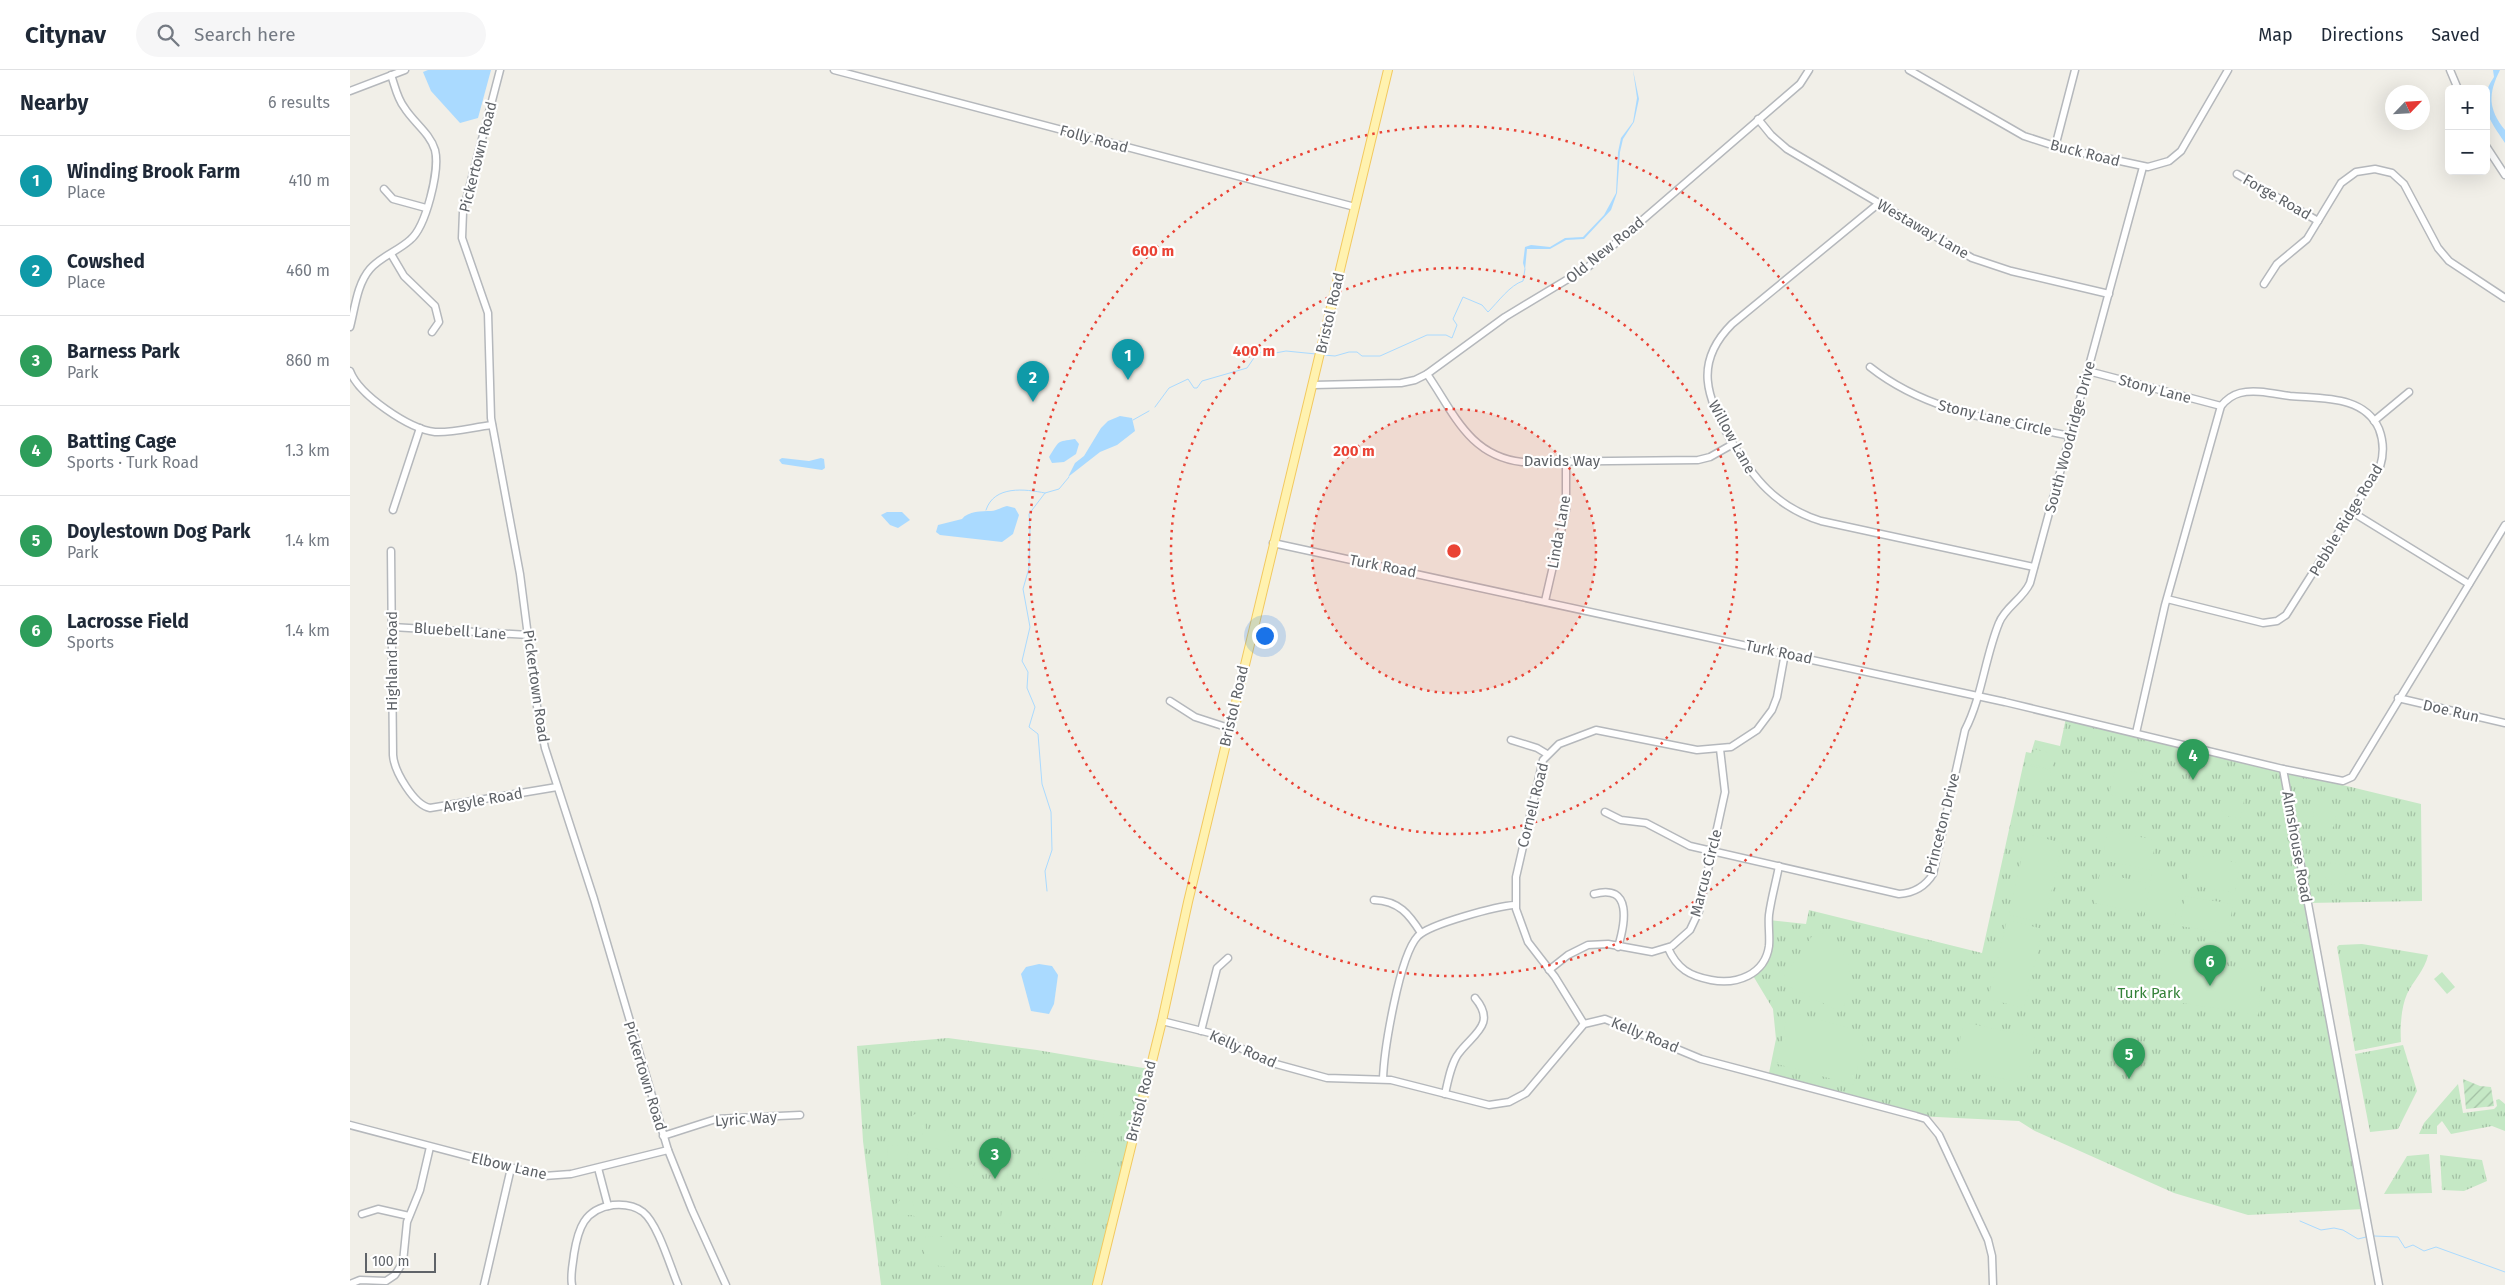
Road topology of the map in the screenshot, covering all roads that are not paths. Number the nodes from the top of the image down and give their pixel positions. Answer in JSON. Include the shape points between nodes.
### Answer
{"nodes":[{"id":1,"x":405,"y":70,"type":"edge"},
{"id":2,"x":500,"y":70,"type":"edge"},
{"id":3,"x":834,"y":70,"type":"edge"},
{"id":4,"x":1388,"y":70,"type":"edge"},
{"id":5,"x":1809,"y":70,"type":"edge"},
{"id":6,"x":1911,"y":70,"type":"edge"},
{"id":7,"x":2075,"y":70,"type":"edge"},
{"id":8,"x":2228,"y":70,"type":"edge"},
{"id":9,"x":2450,"y":70,"type":"edge"},
{"id":10,"x":391,"y":75,"type":"junction"},
{"id":11,"x":2456,"y":85,"type":"edge"},
{"id":12,"x":350,"y":91,"type":"edge"},
{"id":13,"x":1758,"y":119,"type":"junction"},
{"id":14,"x":2055,"y":146,"type":"junction"},
{"id":15,"x":2490,"y":152,"type":"edge"},
{"id":16,"x":2143,"y":167,"type":"junction"},
{"id":17,"x":2237,"y":174,"type":"dead end"},
{"id":18,"x":2505,"y":175,"type":"edge"},
{"id":19,"x":384,"y":189,"type":"dead end"},
{"id":20,"x":1878,"y":204,"type":"junction"},
{"id":21,"x":1355,"y":207,"type":"junction"},
{"id":22,"x":426,"y":208,"type":"junction"},
{"id":23,"x":2318,"y":221,"type":"junction"},
{"id":24,"x":391,"y":254,"type":"junction"},
{"id":25,"x":2264,"y":284,"type":"dead end"},
{"id":26,"x":2109,"y":294,"type":"junction"},
{"id":27,"x":2505,"y":298,"type":"edge"},
{"id":28,"x":350,"y":327,"type":"edge"},
{"id":29,"x":432,"y":332,"type":"dead end"},
{"id":30,"x":1870,"y":368,"type":"dead end"},
{"id":31,"x":350,"y":371,"type":"edge"},
{"id":32,"x":2088,"y":372,"type":"junction"},
{"id":33,"x":1426,"y":374,"type":"junction"},
{"id":34,"x":1313,"y":385,"type":"junction"},
{"id":35,"x":2409,"y":392,"type":"dead end"},
{"id":36,"x":2221,"y":406,"type":"junction"},
{"id":37,"x":2374,"y":421,"type":"junction"},
{"id":38,"x":492,"y":425,"type":"junction"},
{"id":39,"x":420,"y":428,"type":"junction"},
{"id":40,"x":2070,"y":436,"type":"junction"},
{"id":41,"x":1734,"y":444,"type":"junction"},
{"id":42,"x":1566,"y":462,"type":"junction"},
{"id":43,"x":392,"y":510,"type":"dead end"},
{"id":44,"x":2352,"y":512,"type":"junction"},
{"id":45,"x":2505,"y":525,"type":"edge"},
{"id":46,"x":1273,"y":543,"type":"junction"},
{"id":47,"x":392,"y":551,"type":"dead end"},
{"id":48,"x":2034,"y":567,"type":"junction"},
{"id":49,"x":2469,"y":584,"type":"junction"},
{"id":50,"x":2167,"y":600,"type":"junction"},
{"id":51,"x":1545,"y":601,"type":"junction"},
{"id":52,"x":392,"y":627,"type":"junction"},
{"id":53,"x":529,"y":635,"type":"junction"},
{"id":54,"x":1785,"y":654,"type":"junction"},
{"id":55,"x":1977,"y":696,"type":"junction"},
{"id":56,"x":2398,"y":698,"type":"junction"},
{"id":57,"x":1170,"y":702,"type":"dead end"},
{"id":58,"x":2505,"y":723,"type":"edge"},
{"id":59,"x":1229,"y":728,"type":"junction"},
{"id":60,"x":2136,"y":733,"type":"junction"},
{"id":61,"x":1512,"y":740,"type":"dead end"},
{"id":62,"x":1720,"y":749,"type":"junction"},
{"id":63,"x":1547,"y":754,"type":"junction"},
{"id":64,"x":2283,"y":769,"type":"junction"},
{"id":65,"x":397,"y":771,"type":"joint"},
{"id":66,"x":557,"y":787,"type":"junction"},
{"id":67,"x":1605,"y":812,"type":"dead end"},
{"id":68,"x":1712,"y":851,"type":"junction"},
{"id":69,"x":1779,"y":866,"type":"junction"},
{"id":70,"x":1594,"y":894,"type":"dead end"},
{"id":71,"x":1374,"y":900,"type":"dead end"},
{"id":72,"x":1515,"y":905,"type":"junction"},
{"id":73,"x":1421,"y":934,"type":"junction"},
{"id":74,"x":1618,"y":947,"type":"junction"},
{"id":75,"x":1668,"y":948,"type":"junction"},
{"id":76,"x":1228,"y":958,"type":"dead end"},
{"id":77,"x":1549,"y":970,"type":"junction"},
{"id":78,"x":1475,"y":998,"type":"dead end"},
{"id":79,"x":1162,"y":1021,"type":"junction"},
{"id":80,"x":1584,"y":1024,"type":"junction"},
{"id":81,"x":1201,"y":1031,"type":"junction"},
{"id":82,"x":1383,"y":1079,"type":"junction"},
{"id":83,"x":1445,"y":1094,"type":"junction"},
{"id":84,"x":800,"y":1115,"type":"dead end"},
{"id":85,"x":350,"y":1125,"type":"edge"},
{"id":86,"x":664,"y":1136,"type":"junction"},
{"id":87,"x":430,"y":1148,"type":"junction"},
{"id":88,"x":668,"y":1150,"type":"junction"},
{"id":89,"x":511,"y":1168,"type":"junction"},
{"id":90,"x":598,"y":1168,"type":"junction"},
{"id":91,"x":608,"y":1206,"type":"junction"},
{"id":92,"x":362,"y":1214,"type":"dead end"},
{"id":93,"x":409,"y":1216,"type":"junction"},
{"id":94,"x":350,"y":1284,"type":"edge"},
{"id":95,"x":484,"y":1285,"type":"edge"},
{"id":96,"x":572,"y":1285,"type":"edge"},
{"id":97,"x":678,"y":1285,"type":"edge"},
{"id":98,"x":726,"y":1285,"type":"edge"},
{"id":99,"x":1097,"y":1285,"type":"edge"},
{"id":100,"x":1993,"y":1285,"type":"edge"},
{"id":101,"x":2379,"y":1285,"type":"edge"}],
"edges":[{"from":1,"to":10,"type":"street"},
{"from":2,"to":38,"type":"street","name":"Pickertown Road","via":[[461,229],[488,313]]},
{"from":3,"to":21,"type":"street","name":"Folly Road"},
{"from":4,"to":21,"type":"main road","name":"Bristol Road"},
{"from":5,"to":13,"type":"street","name":"Old New Road","via":[[1800,84]]},
{"from":6,"to":14,"type":"street","name":"Buck Road","via":[[2006,127]]},
{"from":7,"to":14,"type":"street"},
{"from":8,"to":16,"type":"street","name":"Buck Road","via":[[2181,151],[2164,164]]},
{"from":9,"to":11,"type":"street"},
{"from":10,"to":12,"type":"street"},
{"from":10,"to":22,"type":"street","via":[[404,107],[435,150],[436,170]]},
{"from":13,"to":20,"type":"street","name":"Westaway Lane","via":[[1787,149]]},
{"from":13,"to":33,"type":"street","name":"Old New Road","via":[[1587,268],[1505,317]]},
{"from":14,"to":16,"type":"street","name":"Buck Road"},
{"from":15,"to":18,"type":"street"},
{"from":16,"to":26,"type":"street","name":"South Woodridge Drive"},
{"from":17,"to":23,"type":"street","name":"Forge Road"},
{"from":19,"to":22,"type":"street","via":[[393,199]]},
{"from":20,"to":26,"type":"street","name":"Westaway Lane","via":[[1985,264]]},
{"from":20,"to":41,"type":"street","name":"Willow Lane","via":[[1732,324],[1719,339],[1709,361],[1707,387],[1714,410]]},
{"from":21,"to":34,"type":"main road","name":"Bristol Road"},
{"from":22,"to":24,"type":"street","via":[[414,236]]},
{"from":23,"to":25,"type":"street","via":[[2307,239],[2277,264]]},
{"from":23,"to":27,"type":"street","via":[[2346,178],[2370,169],[2386,171],[2404,184],[2438,248],[2449,261]]},
{"from":24,"to":28,"type":"street","via":[[370,268],[362,281]]},
{"from":24,"to":29,"type":"street","via":[[404,276],[435,306],[439,322]]},
{"from":26,"to":32,"type":"street","name":"South Woodridge Drive"},
{"from":30,"to":40,"type":"street","name":"Stony Lane Circle","via":[[1936,406]]},
{"from":31,"to":39,"type":"street","via":[[368,398]]},
{"from":32,"to":36,"type":"street","name":"Stony Lane"},
{"from":32,"to":40,"type":"street","name":"South Woodridge Drive"},
{"from":33,"to":34,"type":"street","name":"Old New Road","via":[[1401,383]]},
{"from":33,"to":42,"type":"street","name":"Davids Way","via":[[1467,434],[1489,453],[1522,462]]},
{"from":34,"to":46,"type":"main road","name":"Bristol Road"},
{"from":35,"to":37,"type":"street"},
{"from":36,"to":37,"type":"street","via":[[2232,396],[2249,392],[2343,401],[2360,408]]},
{"from":36,"to":50,"type":"street"},
{"from":37,"to":44,"type":"street","name":"Pebble Ridge Road","via":[[2383,442],[2382,461]]},
{"from":38,"to":39,"type":"street","via":[[437,432]]},
{"from":38,"to":53,"type":"street","name":"Pickertown Road"},
{"from":39,"to":43,"type":"street"},
{"from":40,"to":48,"type":"street","name":"South Woodridge Drive"},
{"from":41,"to":42,"type":"street","name":"Davids Way","via":[[1698,460]]},
{"from":41,"to":48,"type":"street","name":"Willow Lane","via":[[1750,472],[1766,490],[1790,509],[1811,518]]},
{"from":42,"to":51,"type":"street","name":"Linda Lane","via":[[1566,510]]},
{"from":44,"to":49,"type":"street"},
{"from":44,"to":50,"type":"street","name":"Pebble Ridge Road","via":[[2291,610],[2276,621],[2256,621]]},
{"from":45,"to":49,"type":"street","name":"Almshouse Road"},
{"from":46,"to":51,"type":"street","name":"Turk Road"},
{"from":46,"to":59,"type":"main road","name":"Bristol Road"},
{"from":47,"to":52,"type":"street","name":"Highland Road"},
{"from":48,"to":55,"type":"street","name":"South Woodridge Drive","via":[[2024,593],[2000,620]]},
{"from":49,"to":56,"type":"street","name":"Almshouse Road"},
{"from":50,"to":60,"type":"street"},
{"from":51,"to":54,"type":"street","name":"Turk Road"},
{"from":52,"to":53,"type":"street","name":"Bluebell Lane"},
{"from":52,"to":65,"type":"street","name":"Highland Road","via":[[393,755]]},
{"from":53,"to":66,"type":"street","name":"Pickertown Road","via":[[540,725]]},
{"from":54,"to":55,"type":"street","name":"Turk Road"},
{"from":54,"to":62,"type":"street","name":"Cornell Road","via":[[1775,704],[1762,724],[1744,740]]},
{"from":55,"to":60,"type":"street","name":"Turk Road"},
{"from":55,"to":69,"type":"street","name":"Princeton Drive","via":[[1964,735],[1933,874],[1920,888],[1899,894]]},
{"from":56,"to":58,"type":"street","name":"Doe Run"},
{"from":56,"to":64,"type":"street","name":"Almshouse Road","via":[[2352,777],[2343,781]]},
{"from":57,"to":59,"type":"street","via":[[1195,717]]},
{"from":59,"to":79,"type":"main road","name":"Bristol Road"},
{"from":60,"to":64,"type":"street","name":"Turk Road"},
{"from":61,"to":63,"type":"street"},
{"from":62,"to":63,"type":"street","name":"Cornell Road","via":[[1687,749],[1596,730],[1559,744]]},
{"from":62,"to":68,"type":"street","name":"Marcus Circle","via":[[1725,792]]},
{"from":63,"to":72,"type":"street","name":"Cornell Road","via":[[1516,877]]},
{"from":64,"to":101,"type":"street","name":"Almshouse Road"},
{"from":65,"to":66,"type":"street","name":"Argyle Road","via":[[422,806],[430,808]]},
{"from":66,"to":86,"type":"street","name":"Pickertown Road","via":[[594,899]]},
{"from":67,"to":68,"type":"street","name":"Princeton Drive","via":[[1621,820],[1641,821],[1690,846]]},
{"from":68,"to":69,"type":"street","name":"Princeton Drive"},
{"from":68,"to":75,"type":"street","name":"Marcus Circle","via":[[1696,921],[1683,938]]},
{"from":69,"to":75,"type":"street","via":[[1769,916],[1769,947],[1766,957],[1752,974],[1733,982],[1698,978],[1678,966]]},
{"from":70,"to":74,"type":"street","via":[[1607,891],[1618,896],[1621,902],[1625,920]]},
{"from":71,"to":73,"type":"street","via":[[1387,900],[1404,909]]},
{"from":72,"to":73,"type":"street","via":[[1446,922]]},
{"from":72,"to":77,"type":"street","name":"Cornell Road","via":[[1528,942]]},
{"from":73,"to":82,"type":"street","via":[[1406,958],[1385,1051]]},
{"from":74,"to":75,"type":"street","via":[[1652,952]]},
{"from":74,"to":77,"type":"street","via":[[1588,945],[1563,958]]},
{"from":76,"to":81,"type":"street","via":[[1217,968]]},
{"from":77,"to":80,"type":"street","name":"Cornell Road"},
{"from":78,"to":83,"type":"street","via":[[1484,1015],[1482,1027],[1457,1054]]},
{"from":79,"to":81,"type":"street","name":"Kelly Road"},
{"from":79,"to":99,"type":"main road","name":"Bristol Road"},
{"from":80,"to":83,"type":"street","name":"Kelly Road","via":[[1530,1089],[1515,1100],[1489,1105]]},
{"from":80,"to":100,"type":"street","name":"Kelly Road","via":[[1605,1019],[1700,1059],[1926,1119],[1942,1140],[1988,1240]]},
{"from":81,"to":82,"type":"street","name":"Kelly Road","via":[[1220,1037],[1264,1061],[1301,1071],[1338,1079]]},
{"from":82,"to":83,"type":"street","name":"Kelly Road"},
{"from":84,"to":86,"type":"street","name":"Lyric Way","via":[[716,1120]]},
{"from":85,"to":87,"type":"street","name":"Elbow Lane"},
{"from":86,"to":88,"type":"street","name":"Pickertown Road"},
{"from":87,"to":89,"type":"street","name":"Elbow Lane"},
{"from":87,"to":93,"type":"street","via":[[420,1190]]},
{"from":88,"to":90,"type":"street","name":"Elbow Lane"},
{"from":88,"to":98,"type":"street","name":"Pickertown Road"},
{"from":89,"to":90,"type":"street","name":"Elbow Lane","via":[[552,1177]]},
{"from":89,"to":95,"type":"street"},
{"from":90,"to":91,"type":"street"},
{"from":91,"to":96,"type":"street","via":[[590,1214],[579,1230]]},
{"from":91,"to":97,"type":"street","via":[[632,1206],[647,1216]]},
{"from":92,"to":93,"type":"street","via":[[378,1209]]},
{"from":93,"to":94,"type":"street","via":[[400,1269],[386,1281],[360,1280]]}]}
